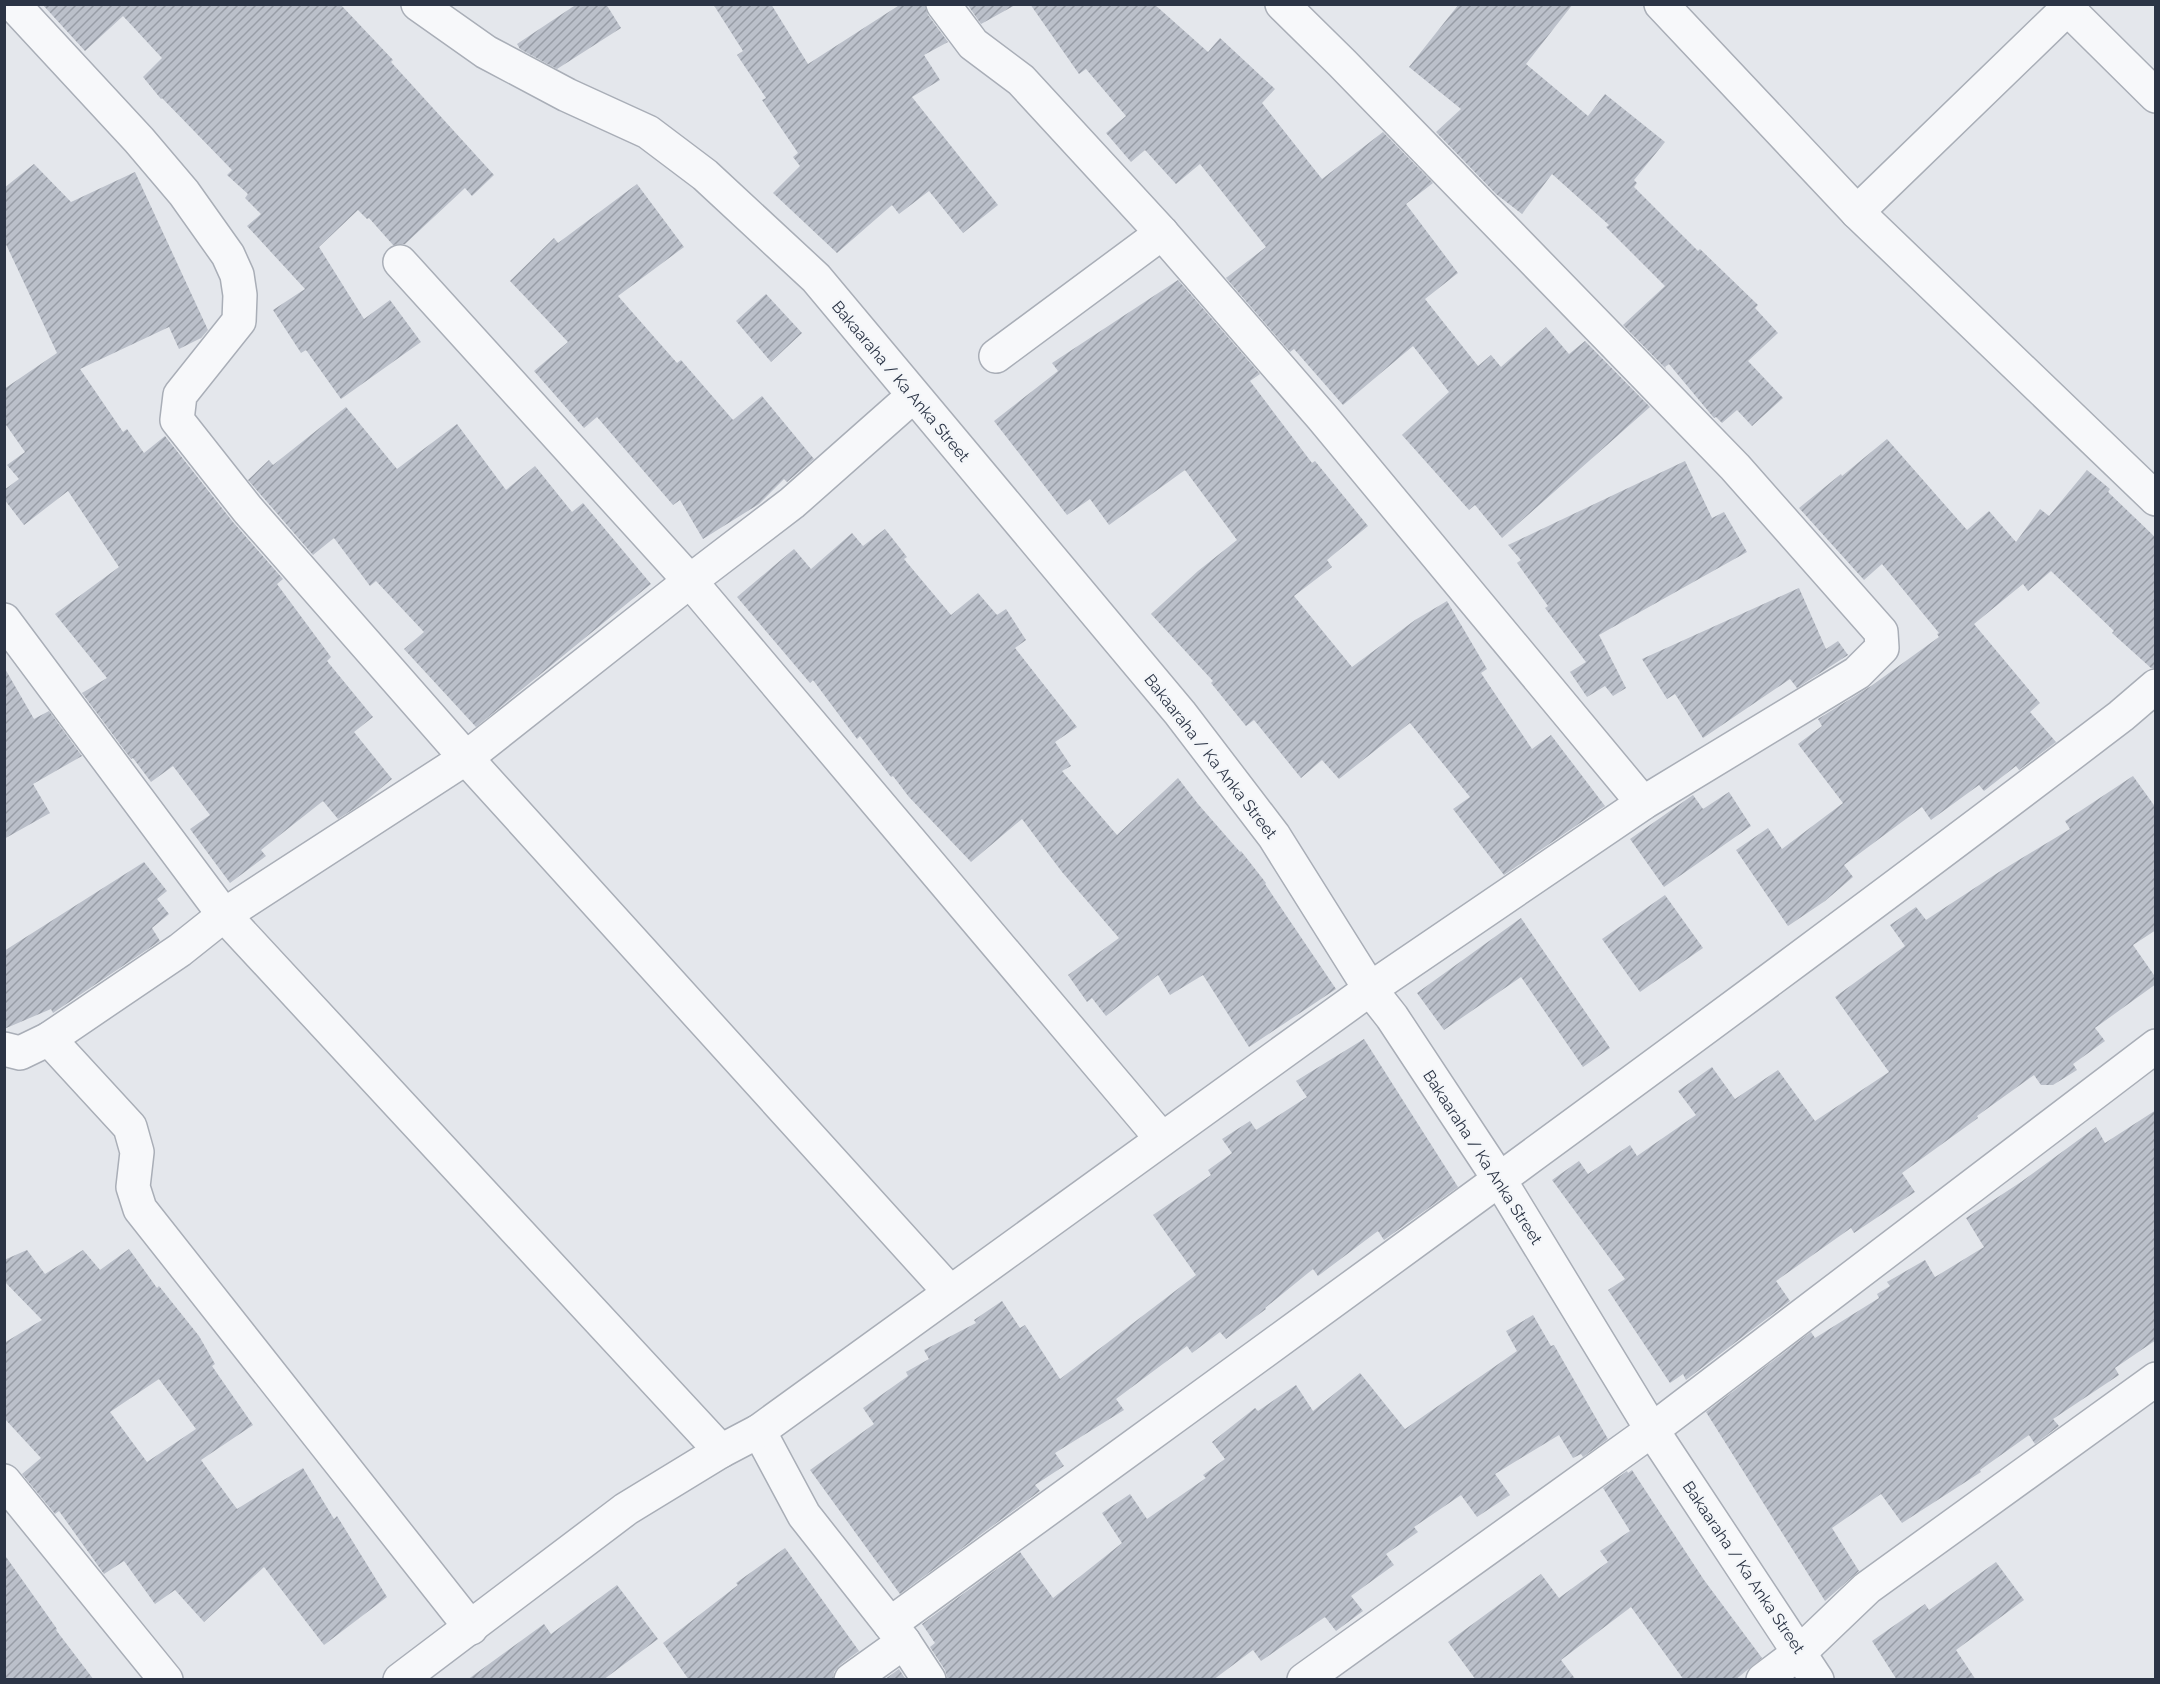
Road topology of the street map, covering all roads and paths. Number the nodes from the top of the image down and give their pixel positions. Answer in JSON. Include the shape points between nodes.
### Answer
{"nodes":[{"id":1,"x":13,"y":4,"type":"edge"},
{"id":2,"x":418,"y":4,"type":"edge"},
{"id":3,"x":943,"y":4,"type":"edge"},
{"id":4,"x":1282,"y":4,"type":"edge"},
{"id":5,"x":1661,"y":4,"type":"edge"},
{"id":6,"x":2068,"y":6,"type":"edge"},
{"id":7,"x":2156,"y":96,"type":"edge"},
{"id":8,"x":1857,"y":212,"type":"junction"},
{"id":9,"x":1162,"y":233,"type":"junction"},
{"id":10,"x":400,"y":262,"type":"dead end"},
{"id":11,"x":996,"y":356,"type":"dead end"},
{"id":12,"x":913,"y":396,"type":"junction"},
{"id":13,"x":2156,"y":499,"type":"edge"},
{"id":14,"x":690,"y":580,"type":"junction"},
{"id":15,"x":4,"y":620,"type":"edge"},
{"id":16,"x":2156,"y":686,"type":"edge"},
{"id":17,"x":466,"y":758,"type":"junction"},
{"id":18,"x":1643,"y":802,"type":"junction"},
{"id":19,"x":224,"y":915,"type":"junction"},
{"id":20,"x":1371,"y":989,"type":"junction"},
{"id":21,"x":49,"y":1039,"type":"junction"},
{"id":22,"x":2156,"y":1046,"type":"edge"},
{"id":23,"x":4,"y":1049,"type":"edge"},
{"id":24,"x":1162,"y":1139,"type":"junction"},
{"id":25,"x":1499,"y":1179,"type":"junction"},
{"id":26,"x":950,"y":1292,"type":"junction"},
{"id":27,"x":2156,"y":1379,"type":"edge"},
{"id":28,"x":1652,"y":1430,"type":"junction"},
{"id":29,"x":759,"y":1431,"type":"junction"},
{"id":30,"x":722,"y":1451,"type":"junction"},
{"id":31,"x":4,"y":1481,"type":"edge"},
{"id":32,"x":471,"y":1628,"type":"junction"},
{"id":33,"x":897,"y":1633,"type":"junction"},
{"id":34,"x":1800,"y":1652,"type":"junction"},
{"id":35,"x":166,"y":1680,"type":"edge"},
{"id":36,"x":400,"y":1680,"type":"edge"},
{"id":37,"x":851,"y":1680,"type":"edge"},
{"id":38,"x":929,"y":1680,"type":"edge"},
{"id":39,"x":1304,"y":1680,"type":"edge"},
{"id":40,"x":1763,"y":1680,"type":"edge"},
{"id":41,"x":1817,"y":1680,"type":"edge"}],
"edges":[{"from":1,"to":17,"type":"street","via":[[184,193],[228,255],[237,275],[238,321],[180,395],[177,420],[248,510]]},
{"from":2,"to":12,"type":"street","name":"Bakaaraha / Ka Anka Street","via":[[486,52],[648,132],[705,175],[816,278]]},
{"from":3,"to":9,"type":"street","via":[[973,44],[1021,80]]},
{"from":4,"to":18,"type":"street","via":[[1735,467],[1881,632],[1881,648],[1857,673]]},
{"from":5,"to":8,"type":"street"},
{"from":6,"to":7,"type":"street"},
{"from":6,"to":8,"type":"street"},
{"from":8,"to":13,"type":"street"},
{"from":9,"to":11,"type":"street"},
{"from":9,"to":18,"type":"street","via":[[1322,417]]},
{"from":10,"to":14,"type":"street"},
{"from":12,"to":14,"type":"street","via":[[792,503]]},
{"from":12,"to":20,"type":"street","name":"Bakaaraha / Ka Anka Street","via":[[1188,723],[1274,836]]},
{"from":14,"to":17,"type":"street"},
{"from":14,"to":24,"type":"street"},
{"from":15,"to":19,"type":"street"},
{"from":16,"to":25,"type":"street","via":[[1896,887]]},
{"from":17,"to":19,"type":"street"},
{"from":17,"to":26,"type":"street"},
{"from":18,"to":20,"type":"street"},
{"from":19,"to":21,"type":"street","via":[[180,950]]},
{"from":19,"to":30,"type":"street"},
{"from":20,"to":24,"type":"street"},
{"from":20,"to":25,"type":"street","name":"Bakaaraha / Ka Anka Street"},
{"from":21,"to":23,"type":"street","via":[[20,1053]]},
{"from":21,"to":32,"type":"street","via":[[130,1127],[137,1152],[133,1187],[140,1209]]},
{"from":22,"to":28,"type":"street"},
{"from":24,"to":26,"type":"street"},
{"from":25,"to":28,"type":"street","name":"Bakaaraha / Ka Anka Street"},
{"from":25,"to":33,"type":"street"},
{"from":26,"to":29,"type":"street"},
{"from":27,"to":34,"type":"street","via":[[1867,1588]]},
{"from":28,"to":34,"type":"street","name":"Bakaaraha / Ka Anka Street"},
{"from":28,"to":39,"type":"street"},
{"from":29,"to":30,"type":"street"},
{"from":29,"to":33,"type":"street","via":[[804,1515]]},
{"from":30,"to":32,"type":"street","via":[[626,1509]]},
{"from":31,"to":35,"type":"street"},
{"from":32,"to":36,"type":"street"},
{"from":33,"to":37,"type":"street"},
{"from":33,"to":38,"type":"street"},
{"from":34,"to":40,"type":"street"},
{"from":34,"to":41,"type":"street","name":"Bakaaraha / Ka Anka Street"}]}
